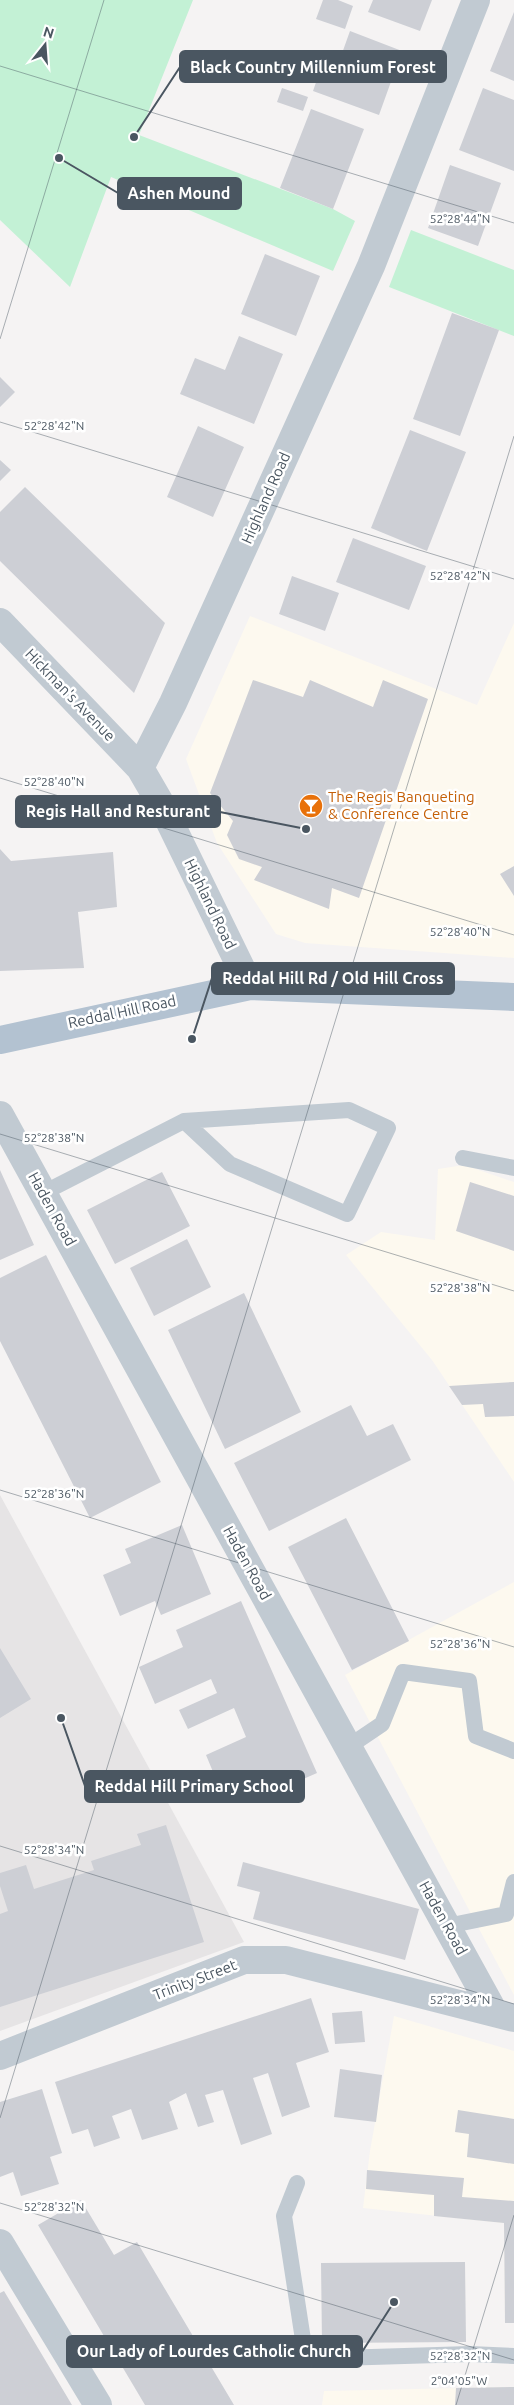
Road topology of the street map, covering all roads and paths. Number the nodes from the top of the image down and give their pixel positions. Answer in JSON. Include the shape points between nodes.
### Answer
{"nodes":[{"id":1,"x":476,"y":0,"type":"edge"},
{"id":2,"x":0,"y":622,"type":"edge"},
{"id":3,"x":140,"y":768,"type":"junction"},
{"id":4,"x":250,"y":986,"type":"junction"},
{"id":5,"x":514,"y":997,"type":"edge"},
{"id":6,"x":0,"y":1040,"type":"edge"},
{"id":7,"x":0,"y":1115,"type":"edge"},
{"id":8,"x":184,"y":1121,"type":"junction"},
{"id":9,"x":462,"y":1158,"type":"dead end"},
{"id":10,"x":514,"y":1168,"type":"edge"},
{"id":11,"x":43,"y":1193,"type":"junction"},
{"id":12,"x":348,"y":1746,"type":"junction"},
{"id":13,"x":514,"y":1751,"type":"edge"},
{"id":14,"x":514,"y":1882,"type":"edge"},
{"id":15,"x":447,"y":1926,"type":"junction"},
{"id":16,"x":504,"y":2015,"type":"edge"},
{"id":17,"x":0,"y":2056,"type":"edge"},
{"id":18,"x":296,"y":2183,"type":"dead end"},
{"id":19,"x":0,"y":2244,"type":"edge"},
{"id":20,"x":514,"y":2356,"type":"edge"},
{"id":21,"x":98,"y":2405,"type":"edge"}],
"edges":[{"from":1,"to":3,"type":"street","name":"Highland Road","via":[[371,266],[173,703]]},
{"from":2,"to":3,"type":"street","name":"Hickman's Avenue"},
{"from":3,"to":4,"type":"street","name":"Highland Road","via":[[162,806]]},
{"from":4,"to":5,"type":"main road","name":"Reddal Hill Road"},
{"from":4,"to":6,"type":"main road","name":"Reddal Hill Road"},
{"from":7,"to":11,"type":"street","name":"Haden Road"},
{"from":8,"to":8,"type":"lane","via":[[349,1110],[388,1128],[347,1214],[230,1164]]},
{"from":8,"to":11,"type":"lane"},
{"from":9,"to":10,"type":"lane"},
{"from":11,"to":12,"type":"street","name":"Haden Road"},
{"from":12,"to":13,"type":"lane","via":[[382,1724],[403,1672],[469,1681],[476,1736]]},
{"from":12,"to":15,"type":"street","name":"Haden Road"},
{"from":14,"to":15,"type":"lane","via":[[506,1914]]},
{"from":15,"to":16,"type":"street","name":"Haden Road"},
{"from":16,"to":17,"type":"street","name":"Trinity Street","via":[[286,1960],[244,1960]]},
{"from":18,"to":20,"type":"lane","via":[[284,2216],[306,2359],[470,2354]]},
{"from":19,"to":21,"type":"street"}]}
